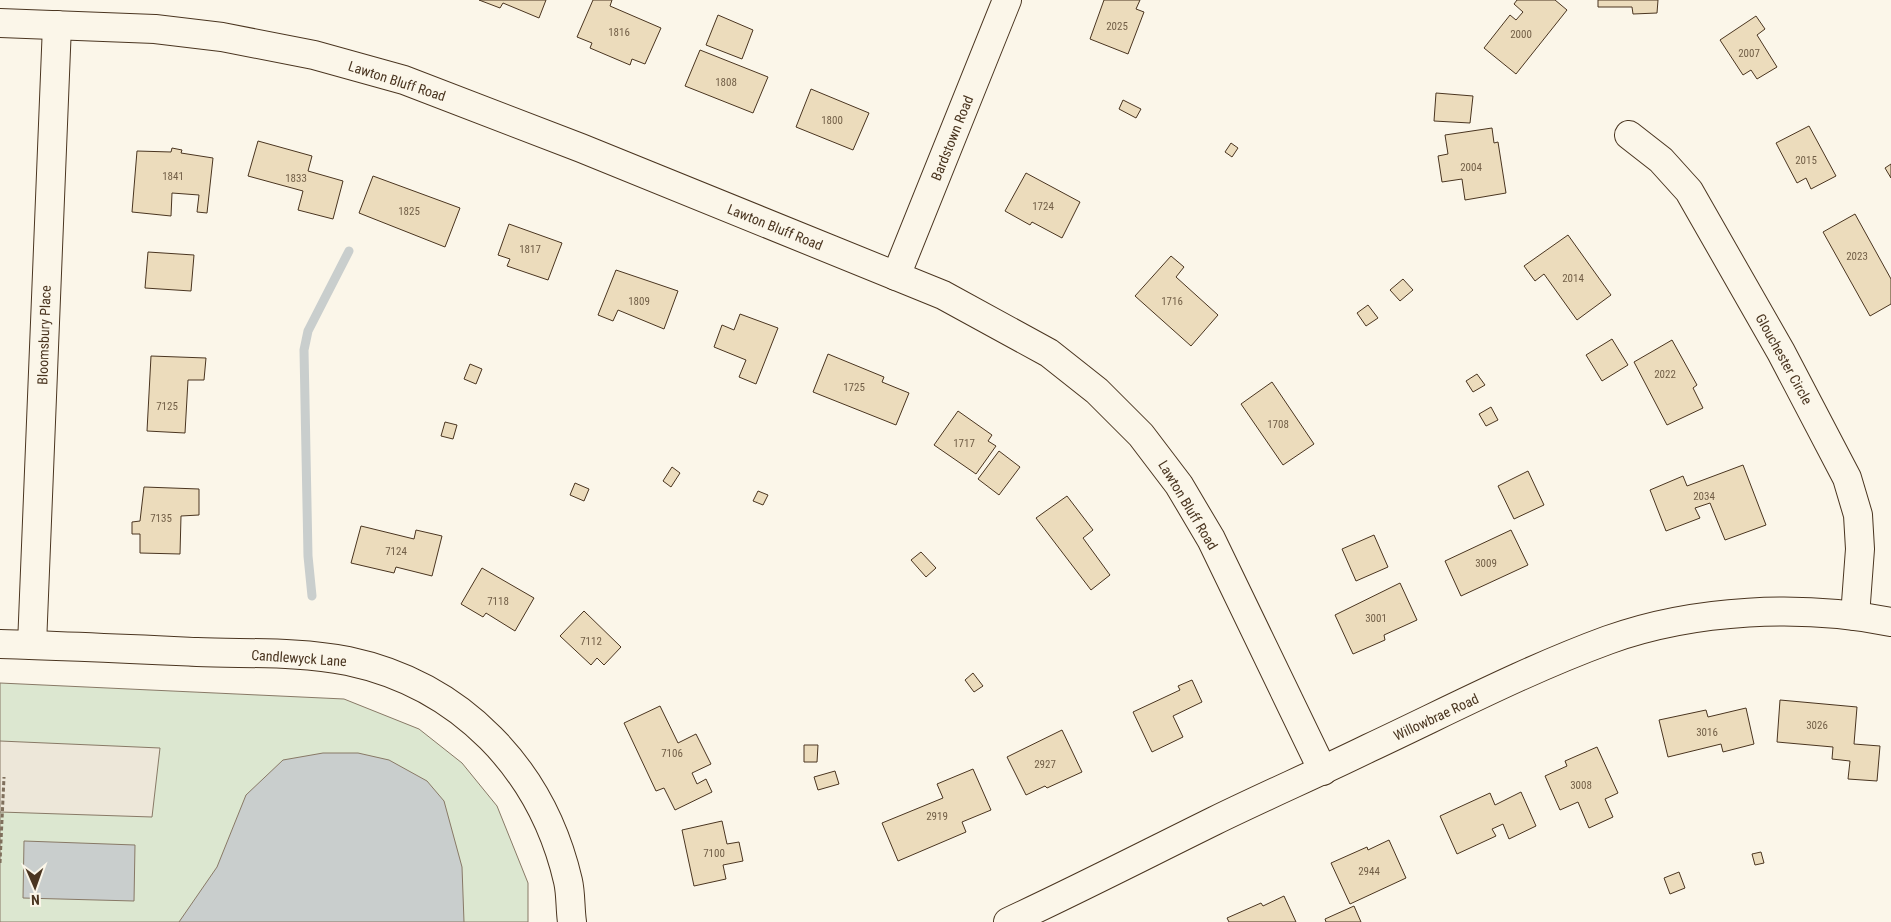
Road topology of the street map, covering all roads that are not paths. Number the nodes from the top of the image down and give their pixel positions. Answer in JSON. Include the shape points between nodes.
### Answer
{"nodes":[{"id":1,"x":1007,"y":0,"type":"edge"},
{"id":2,"x":0,"y":23,"type":"edge"},
{"id":3,"x":57,"y":25,"type":"junction"},
{"id":4,"x":1629,"y":135,"type":"dead end"},
{"id":5,"x":896,"y":276,"type":"junction"},
{"id":6,"x":1854,"y":616,"type":"junction"},
{"id":7,"x":1891,"y":622,"type":"edge"},
{"id":8,"x":0,"y":644,"type":"edge"},
{"id":9,"x":32,"y":645,"type":"junction"},
{"id":10,"x":1323,"y":771,"type":"junction"},
{"id":11,"x":572,"y":922,"type":"edge"},
{"id":12,"x":1008,"y":922,"type":"edge"}],
"edges":[{"from":1,"to":5,"type":"street","name":"Bardstown Road"},
{"from":2,"to":3,"type":"street","name":"Lawton Bluff Road"},
{"from":3,"to":5,"type":"street","name":"Lawton Bluff Road","via":[[155,29],[222,37],[314,55],[404,80]]},
{"from":3,"to":9,"type":"street","name":"Bloomsbury Place"},
{"from":4,"to":6,"type":"street","name":"Glouchester Circle","via":[[1661,160],[1689,191],[1781,352],[1847,478],[1858,515],[1860,549]]},
{"from":5,"to":10,"type":"street","name":"Lawton Bluff Road","via":[[943,296],[1049,353],[1097,391],[1141,435],[1179,485],[1211,539]]},
{"from":6,"to":7,"type":"street","name":"Willowbrae Road"},
{"from":6,"to":10,"type":"street","name":"Willowbrae Road","via":[[1804,612],[1737,613],[1639,630],[1531,672]]},
{"from":8,"to":9,"type":"street","name":"Candlewyck Lane"},
{"from":9,"to":11,"type":"street","name":"Candlewyck Lane","via":[[316,657],[369,666],[413,682],[473,720],[522,774],[556,838],[568,882]]},
{"from":10,"to":12,"type":"street","name":"Willowbrae Road"}]}
